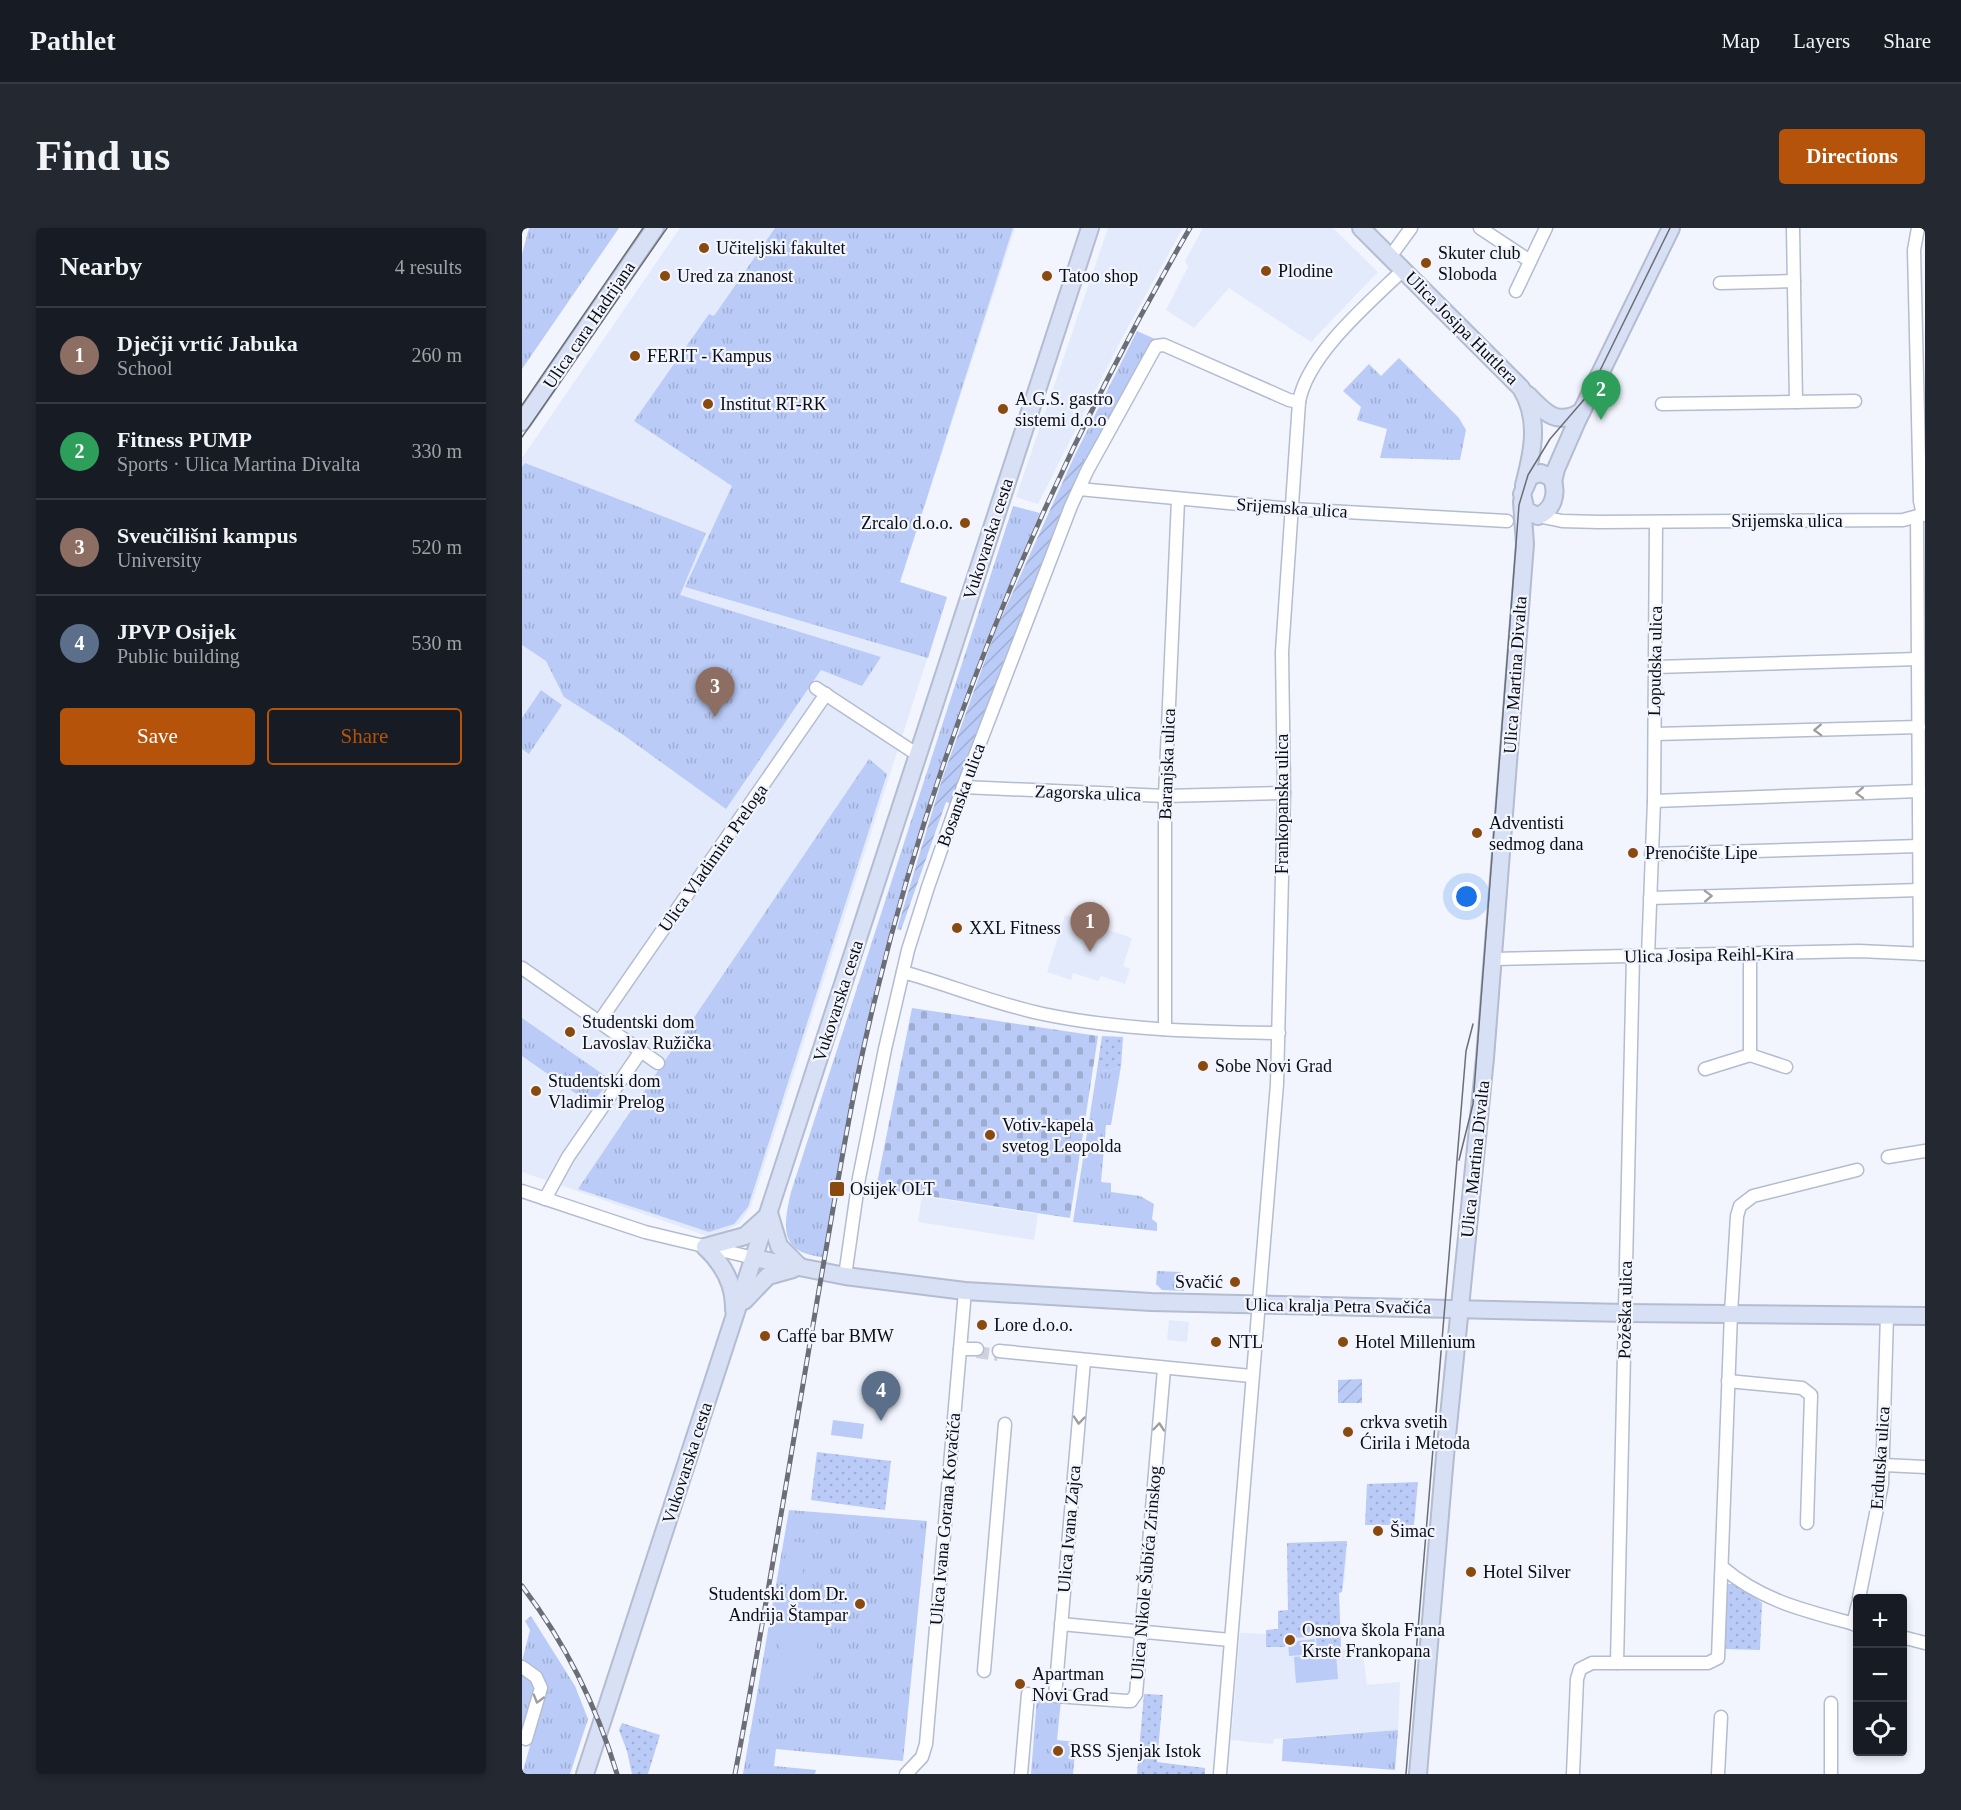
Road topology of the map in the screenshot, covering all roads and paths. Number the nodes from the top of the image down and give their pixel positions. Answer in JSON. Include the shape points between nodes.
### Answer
{"nodes":[{"id":1,"x":655,"y":228,"type":"edge"},
{"id":2,"x":1090,"y":228,"type":"edge"},
{"id":3,"x":1361,"y":228,"type":"edge"},
{"id":4,"x":1411,"y":228,"type":"edge"},
{"id":5,"x":1480,"y":228,"type":"edge"},
{"id":6,"x":1546,"y":228,"type":"edge"},
{"id":7,"x":1671,"y":228,"type":"edge"},
{"id":8,"x":1793,"y":228,"type":"edge"},
{"id":9,"x":1916,"y":228,"type":"edge"},
{"id":10,"x":1390,"y":257,"type":"junction"},
{"id":11,"x":1530,"y":261,"type":"junction"},
{"id":12,"x":1403,"y":270,"type":"junction"},
{"id":13,"x":1794,"y":281,"type":"junction"},
{"id":14,"x":1720,"y":283,"type":"dead end"},
{"id":15,"x":1516,"y":291,"type":"dead end"},
{"id":16,"x":1521,"y":388,"type":"junction"},
{"id":17,"x":1855,"y":401,"type":"dead end"},
{"id":18,"x":1299,"y":402,"type":"junction"},
{"id":19,"x":1796,"y":402,"type":"junction"},
{"id":20,"x":1662,"y":404,"type":"dead end"},
{"id":21,"x":1580,"y":416,"type":"junction"},
{"id":22,"x":1921,"y":419,"type":"edge"},
{"id":23,"x":522,"y":422,"type":"edge"},
{"id":24,"x":1533,"y":443,"type":"junction"},
{"id":25,"x":1545,"y":475,"type":"junction"},
{"id":26,"x":1524,"y":485,"type":"junction"},
{"id":27,"x":1079,"y":489,"type":"junction"},
{"id":28,"x":1178,"y":500,"type":"junction"},
{"id":29,"x":1554,"y":500,"type":"junction"},
{"id":30,"x":1522,"y":504,"type":"junction"},
{"id":31,"x":1292,"y":509,"type":"junction"},
{"id":32,"x":1538,"y":516,"type":"junction"},
{"id":33,"x":1922,"y":516,"type":"edge"},
{"id":34,"x":1506,"y":520,"type":"junction"},
{"id":35,"x":1576,"y":521,"type":"junction"},
{"id":36,"x":1656,"y":522,"type":"junction"},
{"id":37,"x":1525,"y":538,"type":"junction"},
{"id":38,"x":1918,"y":659,"type":"junction"},
{"id":39,"x":1656,"y":667,"type":"junction"},
{"id":40,"x":1919,"y":727,"type":"junction"},
{"id":41,"x":1654,"y":734,"type":"junction"},
{"id":42,"x":918,"y":755,"type":"junction"},
{"id":43,"x":963,"y":787,"type":"junction"},
{"id":44,"x":1919,"y":791,"type":"junction"},
{"id":45,"x":1284,"y":793,"type":"junction"},
{"id":46,"x":1165,"y":796,"type":"junction"},
{"id":47,"x":1654,"y":801,"type":"junction"},
{"id":48,"x":1922,"y":828,"type":"edge"},
{"id":49,"x":1919,"y":846,"type":"junction"},
{"id":50,"x":1651,"y":854,"type":"junction"},
{"id":51,"x":1920,"y":890,"type":"junction"},
{"id":52,"x":1650,"y":898,"type":"junction"},
{"id":53,"x":1750,"y":954,"type":"junction"},
{"id":54,"x":1922,"y":954,"type":"edge"},
{"id":55,"x":1648,"y":956,"type":"junction"},
{"id":56,"x":1633,"y":957,"type":"junction"},
{"id":57,"x":1493,"y":959,"type":"junction"},
{"id":58,"x":522,"y":969,"type":"edge"},
{"id":59,"x":903,"y":972,"type":"junction"},
{"id":60,"x":599,"y":1022,"type":"junction"},
{"id":61,"x":1165,"y":1029,"type":"junction"},
{"id":62,"x":1279,"y":1032,"type":"junction"},
{"id":63,"x":641,"y":1051,"type":"junction"},
{"id":64,"x":1750,"y":1054,"type":"junction"},
{"id":65,"x":658,"y":1063,"type":"dead end"},
{"id":66,"x":1786,"y":1067,"type":"dead end"},
{"id":67,"x":1704,"y":1069,"type":"dead end"},
{"id":68,"x":1925,"y":1151,"type":"edge"},
{"id":69,"x":1888,"y":1157,"type":"dead end"},
{"id":70,"x":1857,"y":1170,"type":"dead end"},
{"id":71,"x":522,"y":1191,"type":"edge"},
{"id":72,"x":545,"y":1199,"type":"junction"},
{"id":73,"x":769,"y":1212,"type":"junction"},
{"id":74,"x":705,"y":1246,"type":"junction"},
{"id":75,"x":754,"y":1258,"type":"junction"},
{"id":76,"x":800,"y":1268,"type":"junction"},
{"id":77,"x":845,"y":1276,"type":"junction"},
{"id":78,"x":965,"y":1291,"type":"junction"},
{"id":79,"x":1257,"y":1304,"type":"junction"},
{"id":80,"x":1460,"y":1308,"type":"junction"},
{"id":81,"x":1625,"y":1313,"type":"junction"},
{"id":82,"x":1731,"y":1313,"type":"junction"},
{"id":83,"x":1887,"y":1315,"type":"junction"},
{"id":84,"x":1925,"y":1316,"type":"edge"},
{"id":85,"x":734,"y":1320,"type":"junction"},
{"id":86,"x":1000,"y":1353,"type":"tunnel mouth"},
{"id":87,"x":1084,"y":1361,"type":"junction"},
{"id":88,"x":1164,"y":1369,"type":"junction"},
{"id":89,"x":1251,"y":1376,"type":"junction"},
{"id":90,"x":1728,"y":1381,"type":"junction"},
{"id":91,"x":1005,"y":1424,"type":"dead end"},
{"id":92,"x":1884,"y":1465,"type":"junction"},
{"id":93,"x":1925,"y":1467,"type":"edge"},
{"id":94,"x":1807,"y":1523,"type":"dead end"},
{"id":95,"x":1722,"y":1567,"type":"junction"},
{"id":96,"x":1860,"y":1594,"type":"edge"},
{"id":97,"x":1853,"y":1623,"type":"edge"},
{"id":98,"x":1061,"y":1624,"type":"junction"},
{"id":99,"x":1141,"y":1632,"type":"junction"},
{"id":100,"x":1907,"y":1638,"type":"edge"},
{"id":101,"x":1230,"y":1640,"type":"junction"},
{"id":102,"x":1925,"y":1643,"type":"edge"},
{"id":103,"x":1617,"y":1663,"type":"junction"},
{"id":104,"x":522,"y":1667,"type":"edge"},
{"id":105,"x":984,"y":1671,"type":"dead end"},
{"id":106,"x":1028,"y":1694,"type":"dead end"},
{"id":107,"x":1055,"y":1696,"type":"joint"},
{"id":108,"x":1831,"y":1703,"type":"dead end"},
{"id":109,"x":1721,"y":1717,"type":"dead end"},
{"id":110,"x":524,"y":1738,"type":"edge"},
{"id":111,"x":522,"y":1752,"type":"edge"},
{"id":112,"x":585,"y":1774,"type":"edge"},
{"id":113,"x":906,"y":1774,"type":"edge"},
{"id":114,"x":1021,"y":1774,"type":"edge"},
{"id":115,"x":1220,"y":1774,"type":"edge"},
{"id":116,"x":1418,"y":1774,"type":"edge"},
{"id":117,"x":1573,"y":1774,"type":"edge"},
{"id":118,"x":1718,"y":1774,"type":"edge"},
{"id":119,"x":1831,"y":1774,"type":"edge"}],
"edges":[{"from":1,"to":23,"type":"main road","name":"Ulica cara Hadrijana"},
{"from":2,"to":42,"type":"main road","name":"Vukovarska cesta"},
{"from":3,"to":10,"type":"main road","name":"Ulica Josipa Huttlera"},
{"from":4,"to":10,"type":"street"},
{"from":5,"to":11,"type":"street"},
{"from":6,"to":11,"type":"street"},
{"from":7,"to":21,"type":"main road"},
{"from":8,"to":13,"type":"street"},
{"from":9,"to":22,"type":"street"},
{"from":10,"to":12,"type":"main road","name":"Ulica Josipa Huttlera"},
{"from":11,"to":15,"type":"street"},
{"from":12,"to":16,"type":"main road","name":"Ulica Josipa Huttlera"},
{"from":12,"to":18,"type":"street","name":"Frankopanska ulica","via":[[1320,356],[1305,381]]},
{"from":13,"to":14,"type":"street"},
{"from":13,"to":19,"type":"street"},
{"from":16,"to":21,"type":"main road","via":[[1555,418]]},
{"from":16,"to":24,"type":"main road","name":"Ulica Josipa Huttlera","via":[[1532,413]]},
{"from":17,"to":19,"type":"street"},
{"from":18,"to":27,"type":"street","name":"Bosanska ulica","via":[[1161,344],[1153,351]]},
{"from":18,"to":31,"type":"street","name":"Frankopanska ulica"},
{"from":19,"to":20,"type":"street"},
{"from":21,"to":25,"type":"main road"},
{"from":22,"to":33,"type":"street"},
{"from":24,"to":25,"type":"main road","name":"Ulica Josipa Huttlera"},
{"from":24,"to":26,"type":"main road","name":"Ulica Josipa Huttlera"},
{"from":25,"to":26,"type":"main road","via":[[1530,476]]},
{"from":25,"to":29,"type":"main road"},
{"from":26,"to":30,"type":"main road"},
{"from":27,"to":28,"type":"street","name":"Srijemska ulica"},
{"from":27,"to":43,"type":"street","name":"Bosanska ulica"},
{"from":28,"to":31,"type":"street","name":"Srijemska ulica"},
{"from":28,"to":46,"type":"street","name":"Baranjska ulica"},
{"from":29,"to":32,"type":"main road"},
{"from":29,"to":35,"type":"street","via":[[1559,512]]},
{"from":30,"to":32,"type":"main road","via":[[1530,514]]},
{"from":30,"to":34,"type":"street"},
{"from":30,"to":37,"type":"main road","name":"Ulica Martina Divalta"},
{"from":31,"to":34,"type":"street","name":"Srijemska ulica"},
{"from":31,"to":45,"type":"street","name":"Frankopanska ulica","via":[[1282,652]]},
{"from":32,"to":35,"type":"street","name":"Srijemska ulica"},
{"from":32,"to":37,"type":"main road","name":"Ulica Martina Divalta"},
{"from":33,"to":36,"type":"street","name":"Srijemska ulica"},
{"from":33,"to":38,"type":"street"},
{"from":34,"to":37,"type":"street","via":[[1517,526]]},
{"from":35,"to":36,"type":"street","name":"Srijemska ulica"},
{"from":36,"to":39,"type":"street","name":"Lopudska ulica"},
{"from":37,"to":57,"type":"main road","name":"Ulica Martina Divalta"},
{"from":38,"to":39,"type":"street"},
{"from":38,"to":40,"type":"street"},
{"from":39,"to":41,"type":"street","name":"Lopudska ulica"},
{"from":40,"to":41,"type":"street","one_way":true},
{"from":40,"to":44,"type":"street"},
{"from":41,"to":47,"type":"street","name":"Lopudska ulica"},
{"from":42,"to":60,"type":"street","name":"Ulica Vladimira Preloga","via":[[821,691]]},
{"from":42,"to":73,"type":"main road","name":"Vukovarska cesta"},
{"from":43,"to":46,"type":"street","name":"Zagorska ulica"},
{"from":43,"to":59,"type":"street","name":"Bosanska ulica"},
{"from":44,"to":47,"type":"street","one_way":true},
{"from":44,"to":48,"type":"street"},
{"from":45,"to":46,"type":"street","name":"Zagorska ulica"},
{"from":45,"to":62,"type":"street","name":"Frankopanska ulica"},
{"from":46,"to":61,"type":"street","name":"Baranjska ulica"},
{"from":47,"to":50,"type":"street","name":"Lopudska ulica"},
{"from":48,"to":49,"type":"street"},
{"from":49,"to":50,"type":"street"},
{"from":49,"to":51,"type":"street"},
{"from":50,"to":52,"type":"street","name":"Lopudska ulica"},
{"from":52,"to":51,"type":"street","one_way":true},
{"from":51,"to":54,"type":"street"},
{"from":52,"to":55,"type":"street","name":"Lopudska ulica"},
{"from":53,"to":54,"type":"street","name":"Ulica Josipa Reihl-Kira"},
{"from":53,"to":55,"type":"street","name":"Ulica Josipa Reihl-Kira"},
{"from":53,"to":64,"type":"street"},
{"from":55,"to":56,"type":"street","name":"Ulica Josipa Reihl-Kira"},
{"from":56,"to":57,"type":"street","name":"Ulica Josipa Reihl-Kira"},
{"from":56,"to":81,"type":"street","name":"Požeška ulica"},
{"from":57,"to":80,"type":"main road","name":"Ulica Martina Divalta"},
{"from":58,"to":60,"type":"street"},
{"from":59,"to":61,"type":"street","via":[[1044,1014]]},
{"from":59,"to":77,"type":"street","name":"Bosanska ulica","via":[[866,1145]]},
{"from":60,"to":63,"type":"street"},
{"from":61,"to":62,"type":"street"},
{"from":62,"to":79,"type":"street","name":"Frankopanska ulica"},
{"from":63,"to":65,"type":"street"},
{"from":63,"to":72,"type":"street","via":[[568,1157]]},
{"from":64,"to":66,"type":"street"},
{"from":64,"to":67,"type":"street"},
{"from":68,"to":69,"type":"street"},
{"from":70,"to":82,"type":"street","via":[[1745,1200],[1737,1216]]},
{"from":71,"to":72,"type":"street"},
{"from":72,"to":74,"type":"street","via":[[645,1232]]},
{"from":73,"to":74,"type":"main road","via":[[745,1236]]},
{"from":73,"to":75,"type":"main road","name":"Vukovarska cesta"},
{"from":73,"to":76,"type":"main road","via":[[779,1246]]},
{"from":74,"to":75,"type":"street"},
{"from":74,"to":85,"type":"main road","via":[[728,1277],[735,1300]]},
{"from":75,"to":76,"type":"main road","name":"Ulica kralja Petra Svačića"},
{"from":75,"to":85,"type":"main road","name":"Vukovarska cesta"},
{"from":76,"to":77,"type":"main road","name":"Ulica kralja Petra Svačića"},
{"from":76,"to":85,"type":"main road","via":[[777,1272],[759,1283]]},
{"from":77,"to":78,"type":"main road","name":"Ulica kralja Petra Svačića"},
{"from":78,"to":79,"type":"main road","name":"Ulica kralja Petra Svačića"},
{"from":78,"to":113,"type":"street","name":"Ulica Ivana Gorana Kovačića","via":[[971,1350],[926,1747]]},
{"from":79,"to":80,"type":"main road","name":"Ulica kralja Petra Svačića"},
{"from":79,"to":89,"type":"street","name":"Frankopanska ulica"},
{"from":80,"to":81,"type":"main road","name":"Ulica kralja Petra Svačića"},
{"from":80,"to":116,"type":"main road","name":"Ulica Martina Divalta"},
{"from":81,"to":82,"type":"main road","name":"Ulica kralja Petra Svačića"},
{"from":81,"to":103,"type":"street","name":"Požeška ulica"},
{"from":82,"to":83,"type":"main road","name":"Ulica kralja Petra Svačića"},
{"from":82,"to":90,"type":"street"},
{"from":83,"to":84,"type":"main road","name":"Ulica kralja Petra Svačića"},
{"from":83,"to":92,"type":"street","name":"Erdutska ulica"},
{"from":85,"to":112,"type":"main road","name":"Vukovarska cesta"},
{"from":86,"to":87,"type":"street"},
{"from":87,"to":88,"type":"street"},
{"from":87,"to":98,"type":"street","name":"Ulica Ivana Zajca","one_way":true},
{"from":88,"to":89,"type":"street"},
{"from":99,"to":88,"type":"street","name":"Ulica Nikole Šubića Zrinskog","one_way":true},
{"from":89,"to":101,"type":"street","name":"Frankopanska ulica"},
{"from":90,"to":94,"type":"street","via":[[1802,1388],[1811,1395]]},
{"from":90,"to":95,"type":"street"},
{"from":91,"to":105,"type":"street"},
{"from":92,"to":93,"type":"street"},
{"from":92,"to":96,"type":"street","name":"Erdutska ulica"},
{"from":95,"to":97,"type":"street","via":[[1768,1599]]},
{"from":95,"to":103,"type":"street","via":[[1718,1658],[1708,1663]]},
{"from":98,"to":99,"type":"street"},
{"from":98,"to":107,"type":"street","name":"Ulica Ivana Zajca"},
{"from":99,"to":101,"type":"street"},
{"from":99,"to":107,"type":"street","name":"Ulica Nikole Šubića Zrinskog","via":[[1137,1690],[1131,1701]]},
{"from":100,"to":102,"type":"street"},
{"from":101,"to":115,"type":"street","name":"Frankopanska ulica"},
{"from":103,"to":117,"type":"street","via":[[1585,1665],[1580,1669]]},
{"from":104,"to":110,"type":"street","one_way":true,"via":[[536,1677],[541,1688]]},
{"from":106,"to":114,"type":"street"},
{"from":108,"to":119,"type":"street"},
{"from":109,"to":118,"type":"street"},
{"from":110,"to":111,"type":"street"}]}
